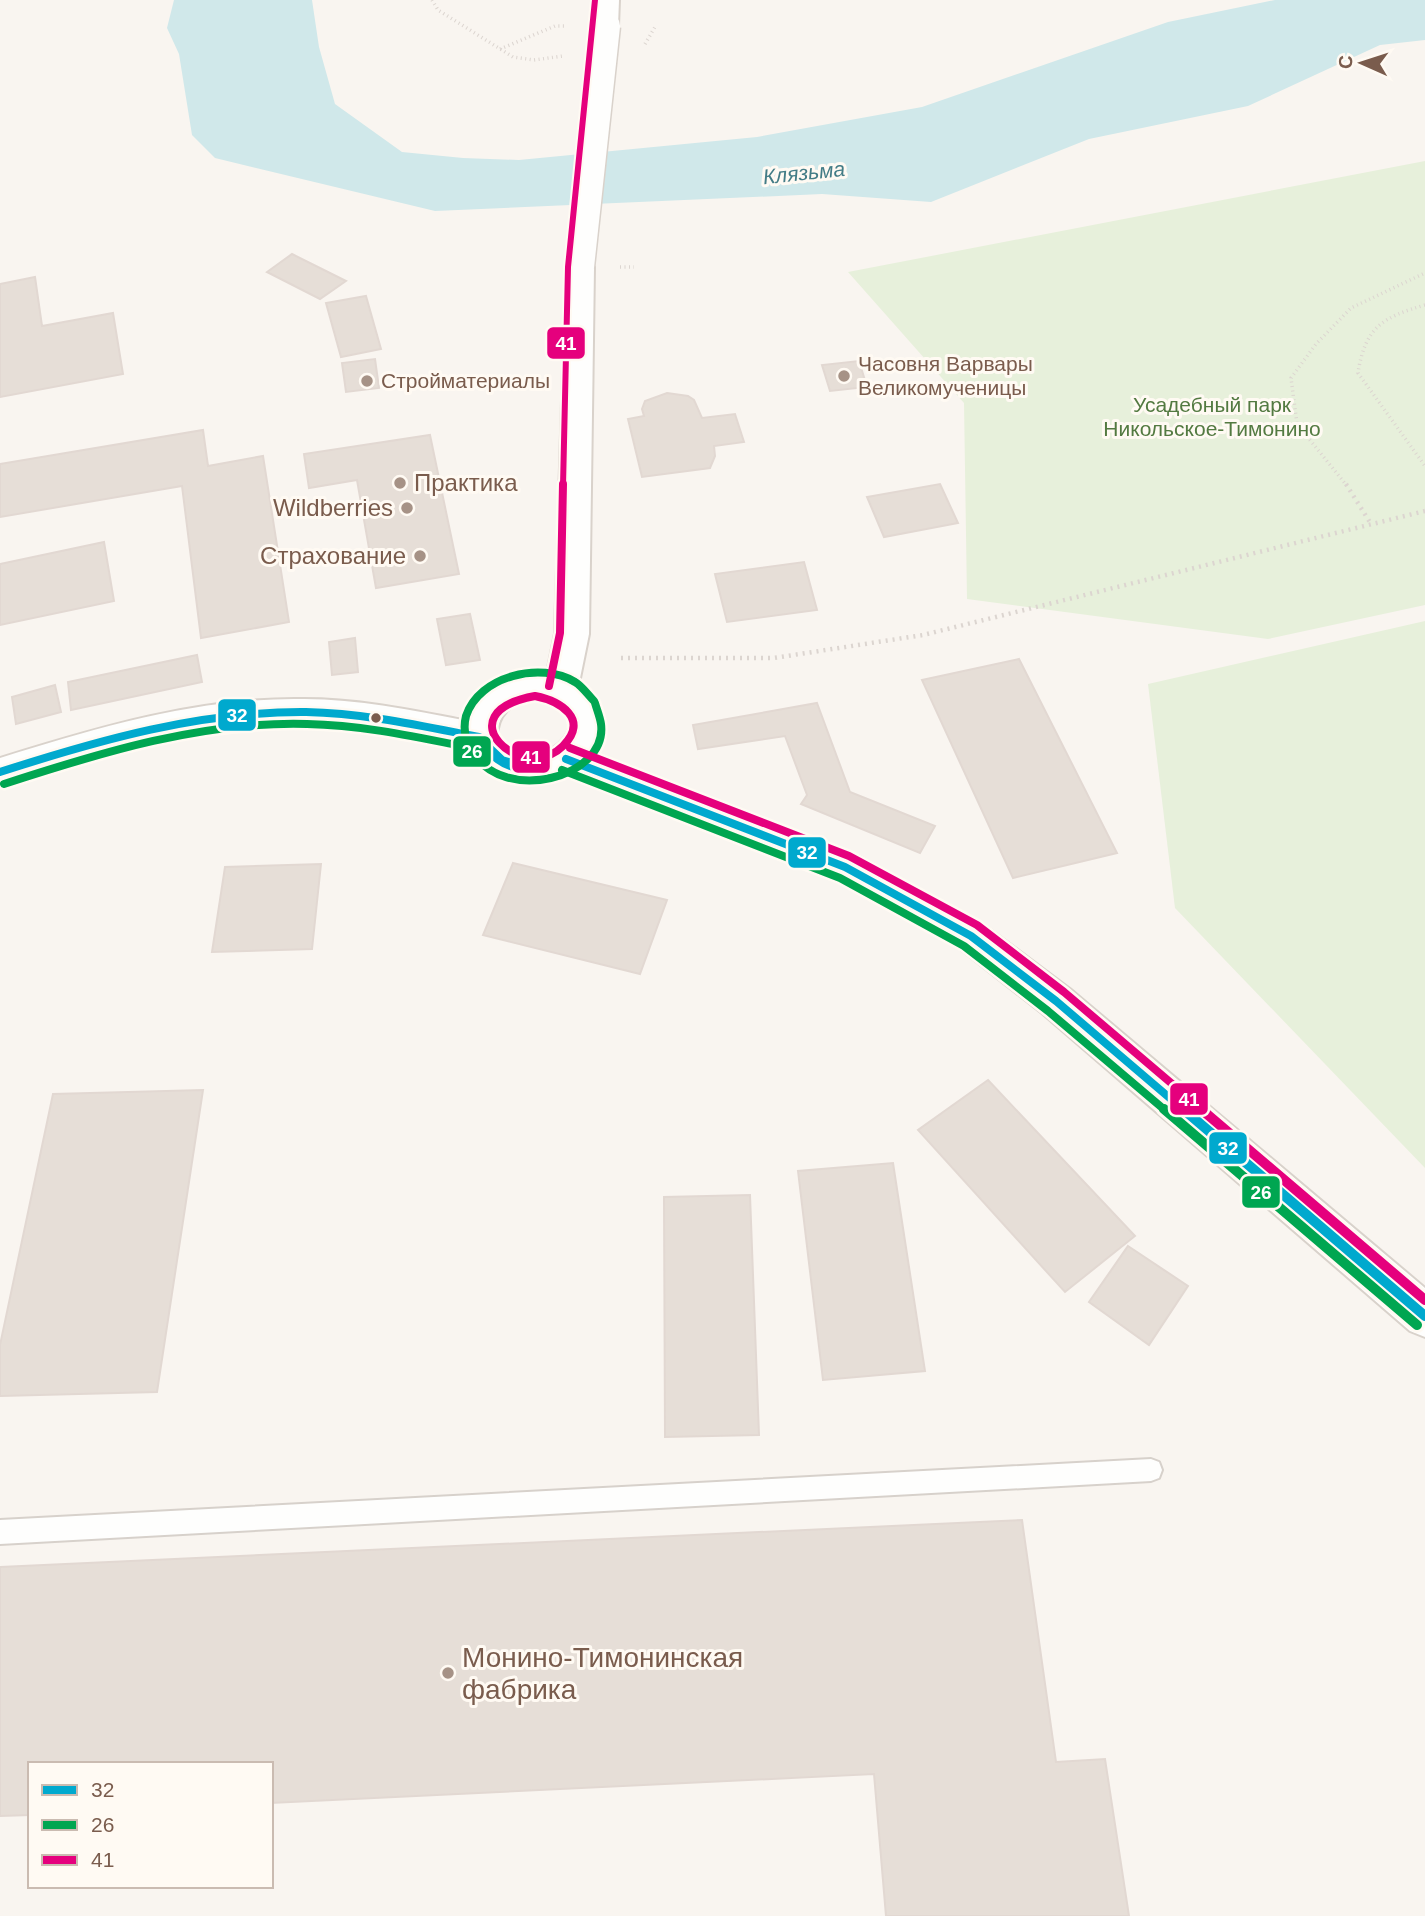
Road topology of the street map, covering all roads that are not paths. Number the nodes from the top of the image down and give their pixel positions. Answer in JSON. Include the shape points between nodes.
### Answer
{"nodes":[{"id":1,"x":606,"y":13,"type":"edge"},
{"id":2,"x":561,"y":688,"type":"junction"},
{"id":3,"x":367,"y":716,"type":"junction"},
{"id":4,"x":479,"y":737,"type":"junction"},
{"id":5,"x":566,"y":759,"type":"junction"},
{"id":6,"x":0,"y":772,"type":"edge"},
{"id":7,"x":643,"y":788,"type":"junction"},
{"id":8,"x":1425,"y":1316,"type":"edge"},
{"id":9,"x":1151,"y":1470,"type":"dead end"},
{"id":10,"x":0,"y":1532,"type":"edge"}],
"edges":[{"from":1,"to":2,"type":"main road","bridge":true,"via":[[580,267],[572,634]]},
{"from":2,"to":4,"type":"main road","via":[[535,684],[501,693],[480,716]]},
{"from":2,"to":5,"type":"main road","via":[[580,702],[588,721],[583,742]]},
{"from":3,"to":4,"type":"main road"},
{"from":3,"to":6,"type":"main road","via":[[273,712],[218,719],[98,743]]},
{"from":3,"to":7,"type":"main road","via":[[475,761],[559,782]]},
{"from":4,"to":5,"type":"main road","via":[[491,756],[513,767],[541,768]]},
{"from":5,"to":7,"type":"main road"},
{"from":7,"to":8,"type":"main road","via":[[845,867],[971,936],[1056,1001]]},
{"from":9,"to":10,"type":"lane"}]}
